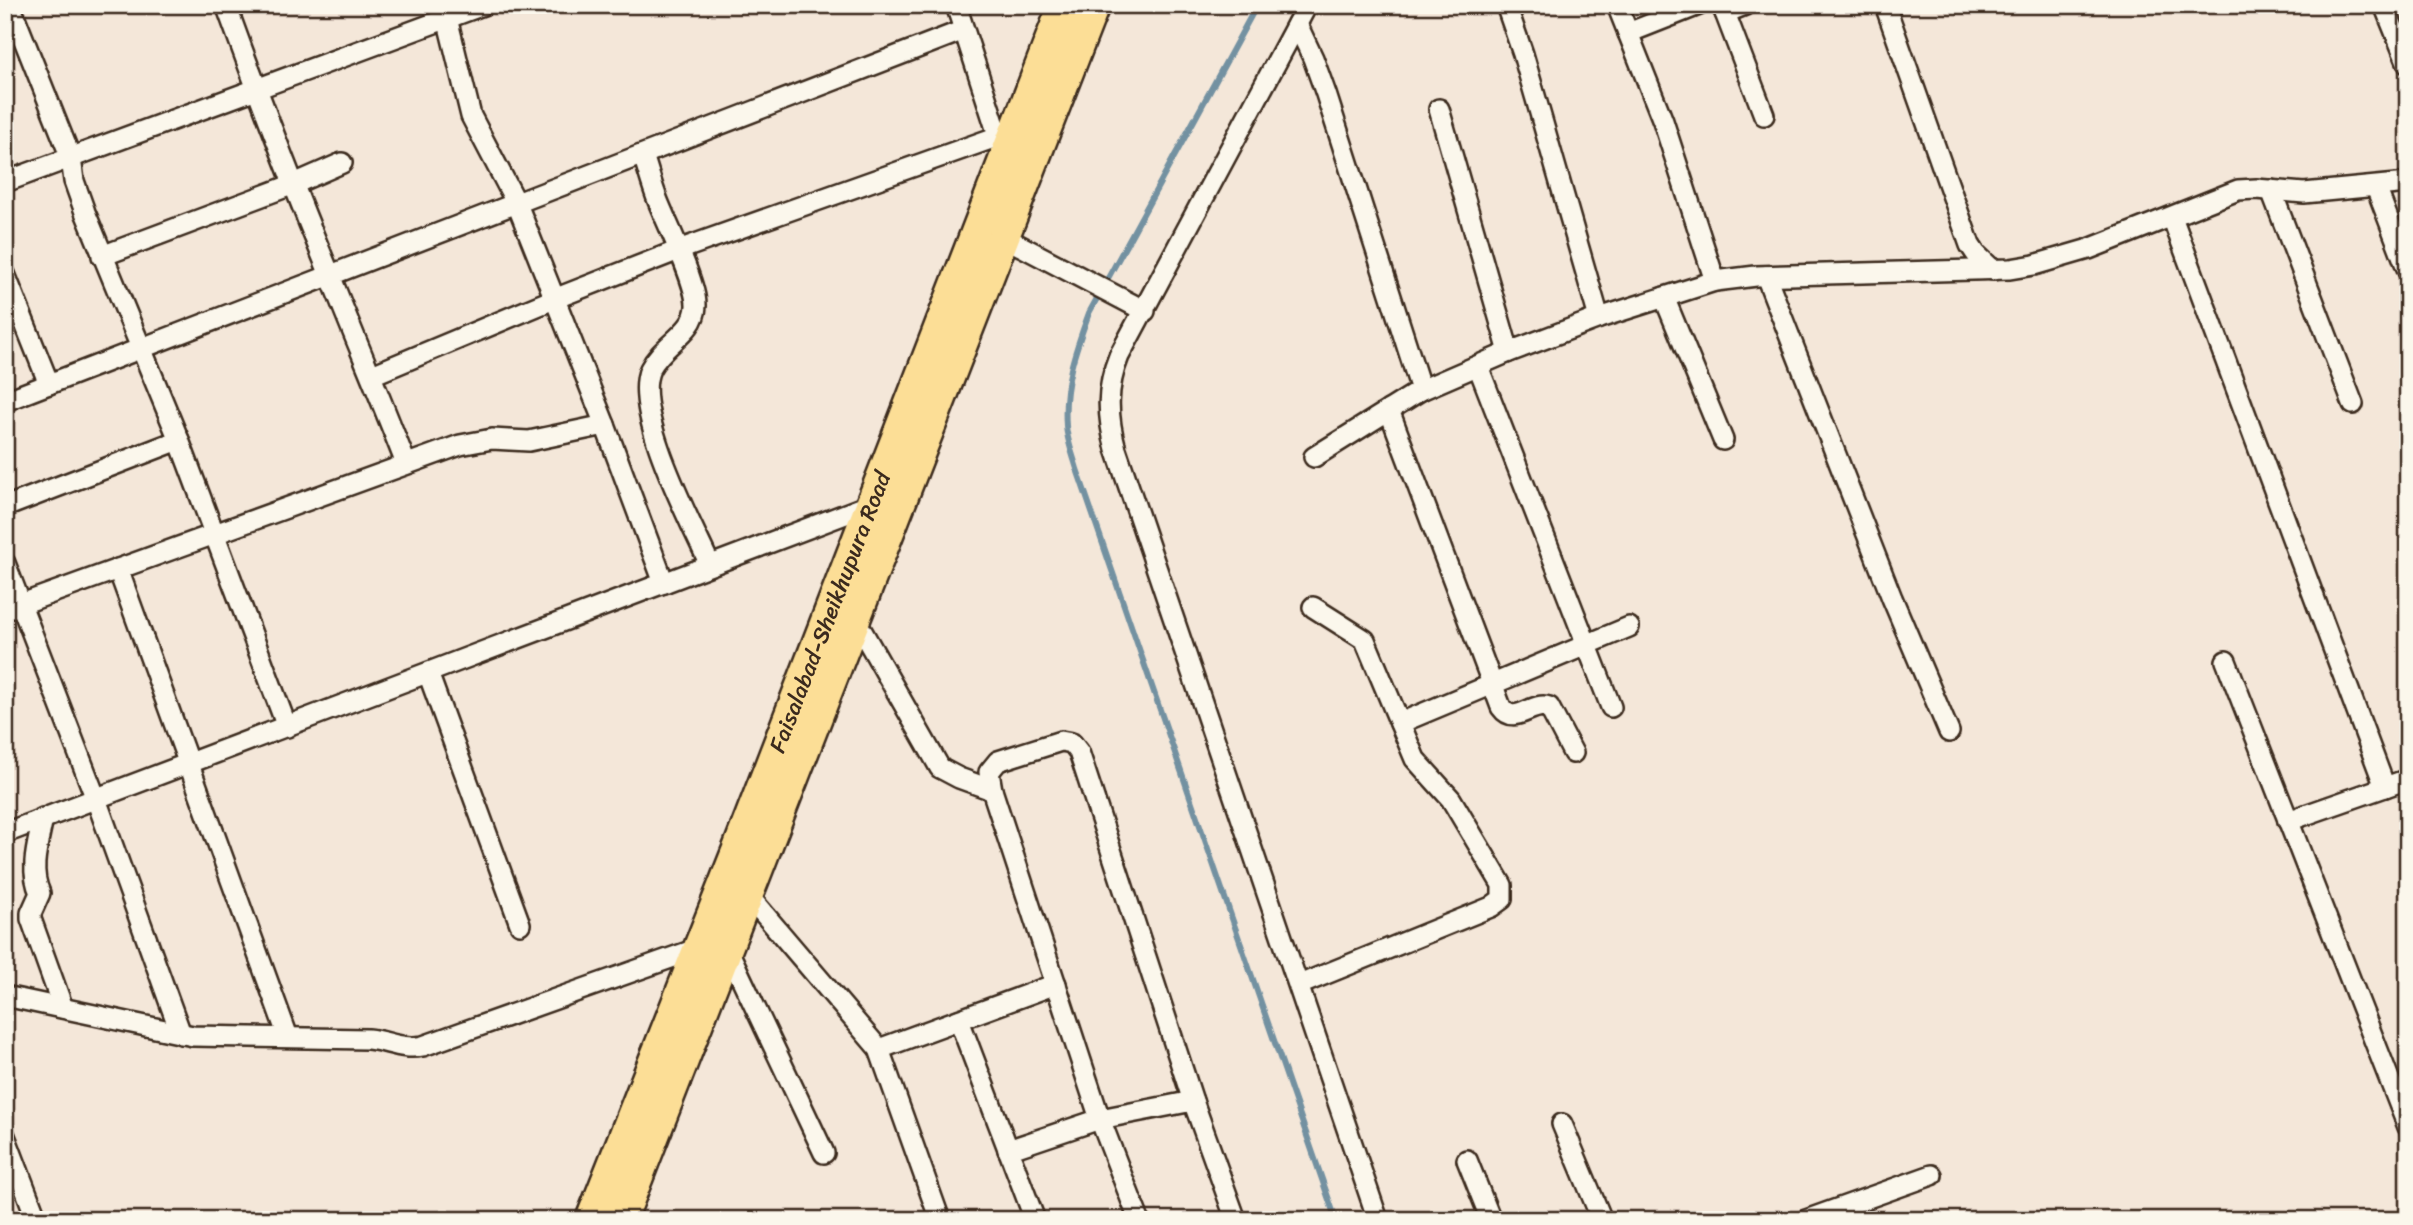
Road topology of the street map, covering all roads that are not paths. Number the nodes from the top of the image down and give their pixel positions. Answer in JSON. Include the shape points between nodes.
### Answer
{"nodes":[{"id":1,"x":9,"y":5,"type":"edge"},
{"id":2,"x":226,"y":5,"type":"edge"},
{"id":3,"x":483,"y":5,"type":"edge"},
{"id":4,"x":956,"y":5,"type":"edge"},
{"id":5,"x":1064,"y":5,"type":"edge"},
{"id":6,"x":1094,"y":5,"type":"edge"},
{"id":7,"x":1307,"y":5,"type":"edge"},
{"id":8,"x":1506,"y":5,"type":"edge"},
{"id":9,"x":1617,"y":5,"type":"edge"},
{"id":10,"x":1699,"y":5,"type":"edge"},
{"id":11,"x":1745,"y":5,"type":"edge"},
{"id":12,"x":1885,"y":5,"type":"edge"},
{"id":13,"x":2384,"y":5,"type":"edge"},
{"id":14,"x":1723,"y":9,"type":"edge"},
{"id":15,"x":445,"y":12,"type":"edge"},
{"id":16,"x":1297,"y":24,"type":"junction"},
{"id":17,"x":964,"y":30,"type":"junction"},
{"id":18,"x":1628,"y":33,"type":"junction"},
{"id":19,"x":2408,"y":64,"type":"edge"},
{"id":20,"x":256,"y":89,"type":"junction"},
{"id":21,"x":1439,"y":109,"type":"dead end"},
{"id":22,"x":1764,"y":115,"type":"dead end"},
{"id":23,"x":1002,"y":147,"type":"junction"},
{"id":24,"x":643,"y":155,"type":"junction"},
{"id":25,"x":71,"y":158,"type":"junction"},
{"id":26,"x":342,"y":163,"type":"dead end"},
{"id":27,"x":5,"y":183,"type":"edge"},
{"id":28,"x":2408,"y":183,"type":"edge"},
{"id":29,"x":294,"y":184,"type":"junction"},
{"id":30,"x":2376,"y":187,"type":"junction"},
{"id":31,"x":2271,"y":190,"type":"junction"},
{"id":32,"x":517,"y":204,"type":"junction"},
{"id":33,"x":2172,"y":217,"type":"junction"},
{"id":34,"x":992,"y":231,"type":"junction"},
{"id":35,"x":678,"y":250,"type":"junction"},
{"id":36,"x":103,"y":256,"type":"junction"},
{"id":37,"x":1993,"y":270,"type":"junction"},
{"id":38,"x":2408,"y":271,"type":"edge"},
{"id":39,"x":5,"y":274,"type":"edge"},
{"id":40,"x":1766,"y":276,"type":"junction"},
{"id":41,"x":330,"y":277,"type":"junction"},
{"id":42,"x":1715,"y":281,"type":"junction"},
{"id":43,"x":1664,"y":297,"type":"junction"},
{"id":44,"x":554,"y":299,"type":"junction"},
{"id":45,"x":1145,"y":312,"type":"junction"},
{"id":46,"x":1599,"y":318,"type":"junction"},
{"id":47,"x":142,"y":349,"type":"junction"},
{"id":48,"x":1509,"y":352,"type":"junction"},
{"id":49,"x":1478,"y":366,"type":"junction"},
{"id":50,"x":372,"y":375,"type":"junction"},
{"id":51,"x":49,"y":384,"type":"junction"},
{"id":52,"x":1421,"y":390,"type":"junction"},
{"id":53,"x":5,"y":401,"type":"edge"},
{"id":54,"x":2353,"y":404,"type":"dead end"},
{"id":55,"x":1389,"y":410,"type":"junction"},
{"id":56,"x":605,"y":425,"type":"junction"},
{"id":57,"x":179,"y":439,"type":"junction"},
{"id":58,"x":1723,"y":440,"type":"dead end"},
{"id":59,"x":1314,"y":457,"type":"dead end"},
{"id":60,"x":406,"y":464,"type":"junction"},
{"id":61,"x":869,"y":505,"type":"junction"},
{"id":62,"x":5,"y":507,"type":"edge"},
{"id":63,"x":214,"y":534,"type":"junction"},
{"id":64,"x":5,"y":563,"type":"edge"},
{"id":65,"x":710,"y":565,"type":"junction"},
{"id":66,"x":118,"y":569,"type":"junction"},
{"id":67,"x":664,"y":583,"type":"junction"},
{"id":68,"x":13,"y":607,"type":"edge"},
{"id":69,"x":1313,"y":607,"type":"dead end"},
{"id":70,"x":855,"y":617,"type":"junction"},
{"id":71,"x":1629,"y":627,"type":"dead end"},
{"id":72,"x":1586,"y":643,"type":"junction"},
{"id":73,"x":2227,"y":661,"type":"dead end"},
{"id":74,"x":428,"y":673,"type":"junction"},
{"id":75,"x":1493,"y":685,"type":"junction"},
{"id":76,"x":1611,"y":707,"type":"dead end"},
{"id":77,"x":1400,"y":723,"type":"junction"},
{"id":78,"x":286,"y":727,"type":"junction"},
{"id":79,"x":1949,"y":732,"type":"dead end"},
{"id":80,"x":1573,"y":753,"type":"dead end"},
{"id":81,"x":191,"y":763,"type":"junction"},
{"id":82,"x":2408,"y":779,"type":"edge"},
{"id":83,"x":2385,"y":787,"type":"junction"},
{"id":84,"x":992,"y":790,"type":"junction"},
{"id":85,"x":96,"y":799,"type":"junction"},
{"id":86,"x":43,"y":818,"type":"junction"},
{"id":87,"x":2288,"y":821,"type":"junction"},
{"id":88,"x":5,"y":833,"type":"edge"},
{"id":89,"x":747,"y":894,"type":"junction"},
{"id":90,"x":520,"y":924,"type":"dead end"},
{"id":91,"x":713,"y":948,"type":"junction"},
{"id":92,"x":1056,"y":984,"type":"junction"},
{"id":93,"x":1298,"y":985,"type":"junction"},
{"id":94,"x":5,"y":996,"type":"edge"},
{"id":95,"x":64,"y":1008,"type":"junction"},
{"id":96,"x":959,"y":1020,"type":"junction"},
{"id":97,"x":181,"y":1034,"type":"junction"},
{"id":98,"x":288,"y":1037,"type":"junction"},
{"id":99,"x":879,"y":1049,"type":"junction"},
{"id":100,"x":1193,"y":1101,"type":"junction"},
{"id":101,"x":1100,"y":1119,"type":"junction"},
{"id":102,"x":1562,"y":1124,"type":"dead end"},
{"id":103,"x":2408,"y":1127,"type":"edge"},
{"id":104,"x":5,"y":1136,"type":"edge"},
{"id":105,"x":1008,"y":1150,"type":"junction"},
{"id":106,"x":824,"y":1153,"type":"dead end"},
{"id":107,"x":1467,"y":1160,"type":"dead end"},
{"id":108,"x":1932,"y":1175,"type":"dead end"},
{"id":109,"x":37,"y":1220,"type":"edge"},
{"id":110,"x":591,"y":1220,"type":"edge"},
{"id":111,"x":621,"y":1220,"type":"edge"},
{"id":112,"x":940,"y":1220,"type":"edge"},
{"id":113,"x":1035,"y":1220,"type":"edge"},
{"id":114,"x":1139,"y":1220,"type":"edge"},
{"id":115,"x":1236,"y":1220,"type":"edge"},
{"id":116,"x":1378,"y":1220,"type":"edge"},
{"id":117,"x":1492,"y":1220,"type":"edge"},
{"id":118,"x":1602,"y":1220,"type":"edge"},
{"id":119,"x":1807,"y":1220,"type":"edge"}],
"edges":[{"from":1,"to":25,"type":"street"},
{"from":2,"to":20,"type":"street"},
{"from":3,"to":15,"type":"street"},
{"from":4,"to":17,"type":"street"},
{"from":5,"to":23,"type":"highway","name":"Faisalabad-Sheikhupura Road"},
{"from":6,"to":34,"type":"highway","name":"Faisalabad-Sheikhupura Road"},
{"from":7,"to":16,"type":"street"},
{"from":8,"to":46,"type":"street"},
{"from":9,"to":18,"type":"street"},
{"from":10,"to":18,"type":"street"},
{"from":11,"to":14,"type":"street"},
{"from":12,"to":37,"type":"street","via":[[1970,245]]},
{"from":13,"to":19,"type":"street"},
{"from":14,"to":22,"type":"street"},
{"from":15,"to":20,"type":"street"},
{"from":15,"to":32,"type":"street","via":[[471,116]]},
{"from":16,"to":45,"type":"street"},
{"from":16,"to":52,"type":"street","via":[[1326,94]]},
{"from":17,"to":23,"type":"street"},
{"from":17,"to":24,"type":"street"},
{"from":18,"to":42,"type":"street","via":[[1663,121]]},
{"from":20,"to":25,"type":"street"},
{"from":20,"to":29,"type":"street"},
{"from":21,"to":48,"type":"street"},
{"from":23,"to":34,"type":"highway","name":"Faisalabad-Sheikhupura Road"},
{"from":23,"to":35,"type":"street"},
{"from":24,"to":32,"type":"street"},
{"from":24,"to":35,"type":"street"},
{"from":25,"to":27,"type":"street"},
{"from":25,"to":36,"type":"street","via":[[74,181]]},
{"from":26,"to":29,"type":"street"},
{"from":28,"to":30,"type":"street"},
{"from":29,"to":36,"type":"street"},
{"from":29,"to":41,"type":"street"},
{"from":30,"to":31,"type":"street","via":[[2304,193]]},
{"from":30,"to":38,"type":"street"},
{"from":31,"to":33,"type":"street","via":[[2238,190]]},
{"from":31,"to":54,"type":"street"},
{"from":32,"to":41,"type":"street"},
{"from":32,"to":44,"type":"street"},
{"from":33,"to":37,"type":"street","via":[[2089,249],[2034,265]]},
{"from":33,"to":83,"type":"street"},
{"from":34,"to":45,"type":"street"},
{"from":34,"to":61,"type":"highway","name":"Faisalabad-Sheikhupura Road"},
{"from":34,"to":70,"type":"highway","name":"Faisalabad-Sheikhupura Road"},
{"from":35,"to":44,"type":"street"},
{"from":35,"to":65,"type":"street","via":[[696,299],[695,318],[655,359],[648,374],[647,397],[657,444]]},
{"from":36,"to":47,"type":"street"},
{"from":37,"to":40,"type":"street"},
{"from":39,"to":51,"type":"street"},
{"from":40,"to":42,"type":"street"},
{"from":40,"to":79,"type":"street"},
{"from":41,"to":47,"type":"street"},
{"from":41,"to":50,"type":"street"},
{"from":42,"to":43,"type":"street"},
{"from":43,"to":46,"type":"street"},
{"from":43,"to":58,"type":"street"},
{"from":44,"to":50,"type":"street"},
{"from":44,"to":56,"type":"street"},
{"from":45,"to":93,"type":"street","via":[[1113,370],[1110,424]]},
{"from":46,"to":48,"type":"street"},
{"from":47,"to":51,"type":"street"},
{"from":47,"to":57,"type":"street"},
{"from":48,"to":49,"type":"street"},
{"from":49,"to":52,"type":"street"},
{"from":49,"to":72,"type":"street"},
{"from":50,"to":60,"type":"street"},
{"from":51,"to":53,"type":"street"},
{"from":52,"to":55,"type":"street"},
{"from":55,"to":59,"type":"street"},
{"from":55,"to":75,"type":"street"},
{"from":56,"to":60,"type":"street","via":[[529,441],[474,441]]},
{"from":56,"to":67,"type":"street"},
{"from":57,"to":62,"type":"street"},
{"from":57,"to":63,"type":"street"},
{"from":60,"to":63,"type":"street"},
{"from":61,"to":65,"type":"street"},
{"from":61,"to":91,"type":"highway","name":"Faisalabad-Sheikhupura Road"},
{"from":63,"to":66,"type":"street"},
{"from":63,"to":78,"type":"street"},
{"from":64,"to":68,"type":"street"},
{"from":65,"to":67,"type":"street"},
{"from":66,"to":68,"type":"street"},
{"from":66,"to":81,"type":"street"},
{"from":67,"to":74,"type":"street"},
{"from":68,"to":85,"type":"street"},
{"from":69,"to":77,"type":"street","via":[[1366,640]]},
{"from":70,"to":84,"type":"street","via":[[940,768]]},
{"from":70,"to":89,"type":"highway","name":"Faisalabad-Sheikhupura Road"},
{"from":71,"to":72,"type":"street"},
{"from":72,"to":75,"type":"street"},
{"from":72,"to":76,"type":"street"},
{"from":73,"to":87,"type":"street"},
{"from":74,"to":78,"type":"street"},
{"from":74,"to":90,"type":"street"},
{"from":75,"to":77,"type":"street"},
{"from":75,"to":80,"type":"street","via":[[1501,707],[1510,715],[1549,707]]},
{"from":77,"to":93,"type":"street","via":[[1415,759],[1451,799],[1502,885],[1502,898],[1491,907]]},
{"from":78,"to":81,"type":"street"},
{"from":81,"to":85,"type":"street"},
{"from":81,"to":98,"type":"street"},
{"from":82,"to":83,"type":"street"},
{"from":83,"to":87,"type":"street"},
{"from":84,"to":92,"type":"street"},
{"from":84,"to":100,"type":"street","via":[[989,772],[998,761],[1061,741],[1072,743],[1079,752]]},
{"from":85,"to":86,"type":"street"},
{"from":85,"to":97,"type":"street"},
{"from":86,"to":88,"type":"street"},
{"from":86,"to":95,"type":"street","via":[[34,865],[40,893],[31,919]]},
{"from":87,"to":103,"type":"street"},
{"from":89,"to":91,"type":"highway","name":"Faisalabad-Sheikhupura Road"},
{"from":89,"to":99,"type":"street"},
{"from":91,"to":98,"type":"street","via":[[413,1048],[380,1040]]},
{"from":91,"to":106,"type":"street"},
{"from":91,"to":110,"type":"highway","name":"Faisalabad-Sheikhupura Road"},
{"from":91,"to":111,"type":"highway","name":"Faisalabad-Sheikhupura Road"},
{"from":92,"to":96,"type":"street"},
{"from":92,"to":101,"type":"street"},
{"from":93,"to":116,"type":"street"},
{"from":94,"to":95,"type":"street"},
{"from":95,"to":97,"type":"street"},
{"from":96,"to":99,"type":"street"},
{"from":96,"to":105,"type":"street"},
{"from":97,"to":98,"type":"street"},
{"from":99,"to":112,"type":"street"},
{"from":100,"to":101,"type":"street"},
{"from":100,"to":115,"type":"street"},
{"from":101,"to":105,"type":"street"},
{"from":101,"to":114,"type":"street"},
{"from":102,"to":118,"type":"street"},
{"from":104,"to":109,"type":"street"},
{"from":105,"to":113,"type":"street"},
{"from":107,"to":117,"type":"street"},
{"from":108,"to":119,"type":"street"}]}
